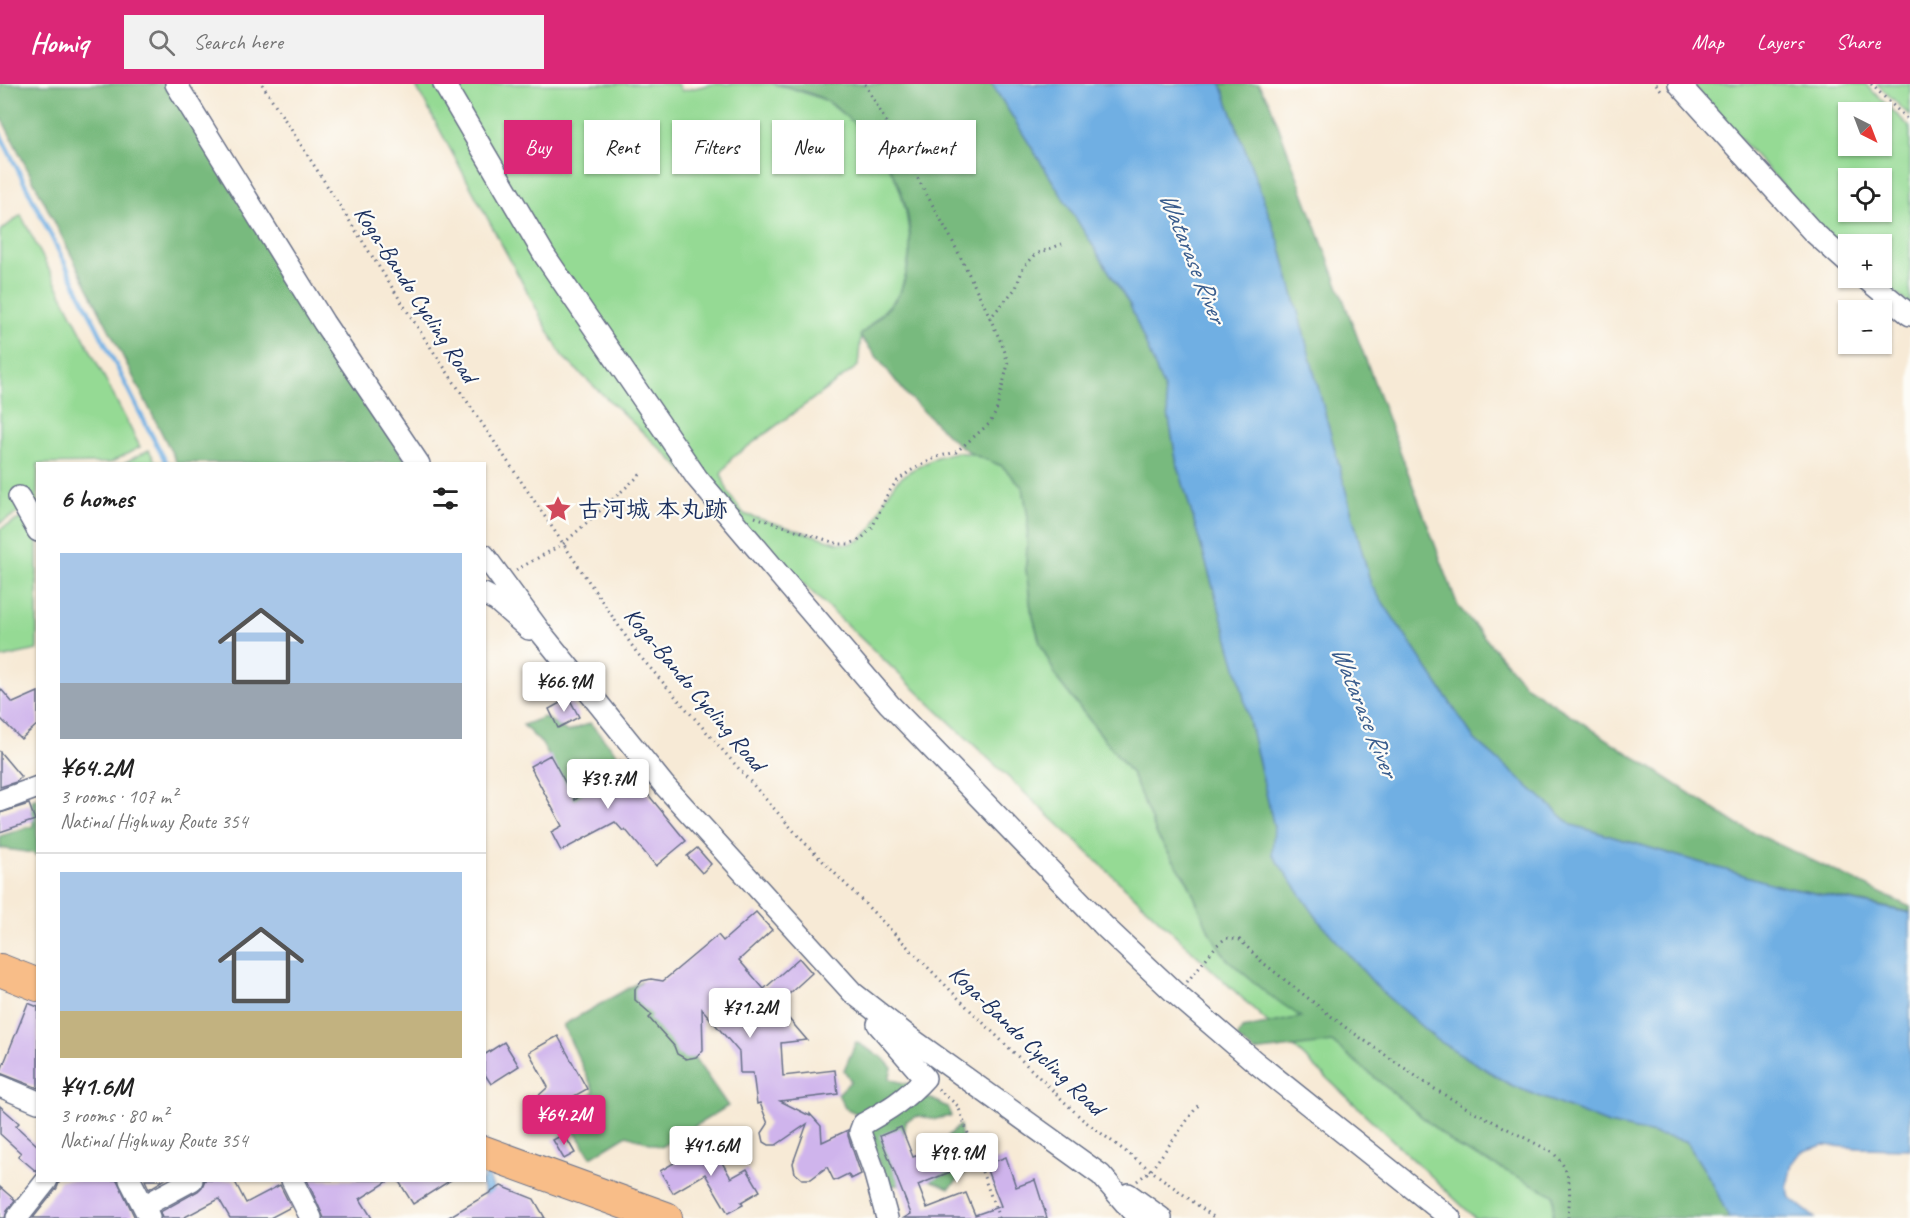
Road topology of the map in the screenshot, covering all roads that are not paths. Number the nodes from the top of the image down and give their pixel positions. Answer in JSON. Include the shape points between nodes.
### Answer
{"nodes":[{"id":1,"x":176,"y":84,"type":"edge"},
{"id":2,"x":444,"y":84,"type":"edge"},
{"id":3,"x":1679,"y":84,"type":"edge"},
{"id":4,"x":1838,"y":254,"type":"edge"},
{"id":5,"x":1877,"y":288,"type":"edge"},
{"id":6,"x":1910,"y":315,"type":"edge"},
{"id":7,"x":418,"y":462,"type":"edge"},
{"id":8,"x":20,"y":497,"type":"dead end"},
{"id":9,"x":36,"y":527,"type":"edge"},
{"id":10,"x":486,"y":558,"type":"edge"},
{"id":11,"x":486,"y":595,"type":"edge"},
{"id":12,"x":542,"y":634,"type":"junction"},
{"id":13,"x":36,"y":788,"type":"edge"},
{"id":14,"x":0,"y":801,"type":"edge"},
{"id":15,"x":0,"y":970,"type":"edge"},
{"id":16,"x":36,"y":984,"type":"edge"},
{"id":17,"x":854,"y":993,"type":"junction"},
{"id":18,"x":0,"y":1086,"type":"edge"},
{"id":19,"x":36,"y":1101,"type":"edge"},
{"id":20,"x":486,"y":1153,"type":"edge"},
{"id":21,"x":1101,"y":1175,"type":"junction"},
{"id":22,"x":45,"y":1182,"type":"edge"},
{"id":23,"x":131,"y":1182,"type":"edge"},
{"id":24,"x":189,"y":1182,"type":"edge"},
{"id":25,"x":293,"y":1182,"type":"edge"},
{"id":26,"x":147,"y":1212,"type":"edge"},
{"id":27,"x":655,"y":1216,"type":"edge"},
{"id":28,"x":17,"y":1218,"type":"edge"},
{"id":29,"x":311,"y":1218,"type":"edge"},
{"id":30,"x":887,"y":1218,"type":"edge"},
{"id":31,"x":1138,"y":1218,"type":"edge"},
{"id":32,"x":1161,"y":1218,"type":"edge"},
{"id":33,"x":1450,"y":1218,"type":"edge"}],
"edges":[{"from":1,"to":7,"type":"street","via":[[324,323]]},
{"from":2,"to":33,"type":"street","via":[[545,256],[697,478],[890,704],[1105,927],[1176,994]]},
{"from":3,"to":4,"type":"street","via":[[1812,231]]},
{"from":5,"to":6,"type":"street"},
{"from":8,"to":9,"type":"street"},
{"from":10,"to":12,"type":"street"},
{"from":11,"to":12,"type":"street","via":[[530,630]]},
{"from":12,"to":17,"type":"street","via":[[664,785]]},
{"from":13,"to":14,"type":"street"},
{"from":15,"to":16,"type":"highway"},
{"from":17,"to":21,"type":"street"},
{"from":17,"to":30,"type":"street","via":[[925,1078],[898,1104],[863,1124],[860,1132]]},
{"from":18,"to":19,"type":"street"},
{"from":20,"to":27,"type":"highway"},
{"from":21,"to":31,"type":"street"},
{"from":21,"to":32,"type":"street"},
{"from":22,"to":28,"type":"street"},
{"from":23,"to":26,"type":"street"},
{"from":24,"to":26,"type":"street"},
{"from":25,"to":29,"type":"street"}]}
